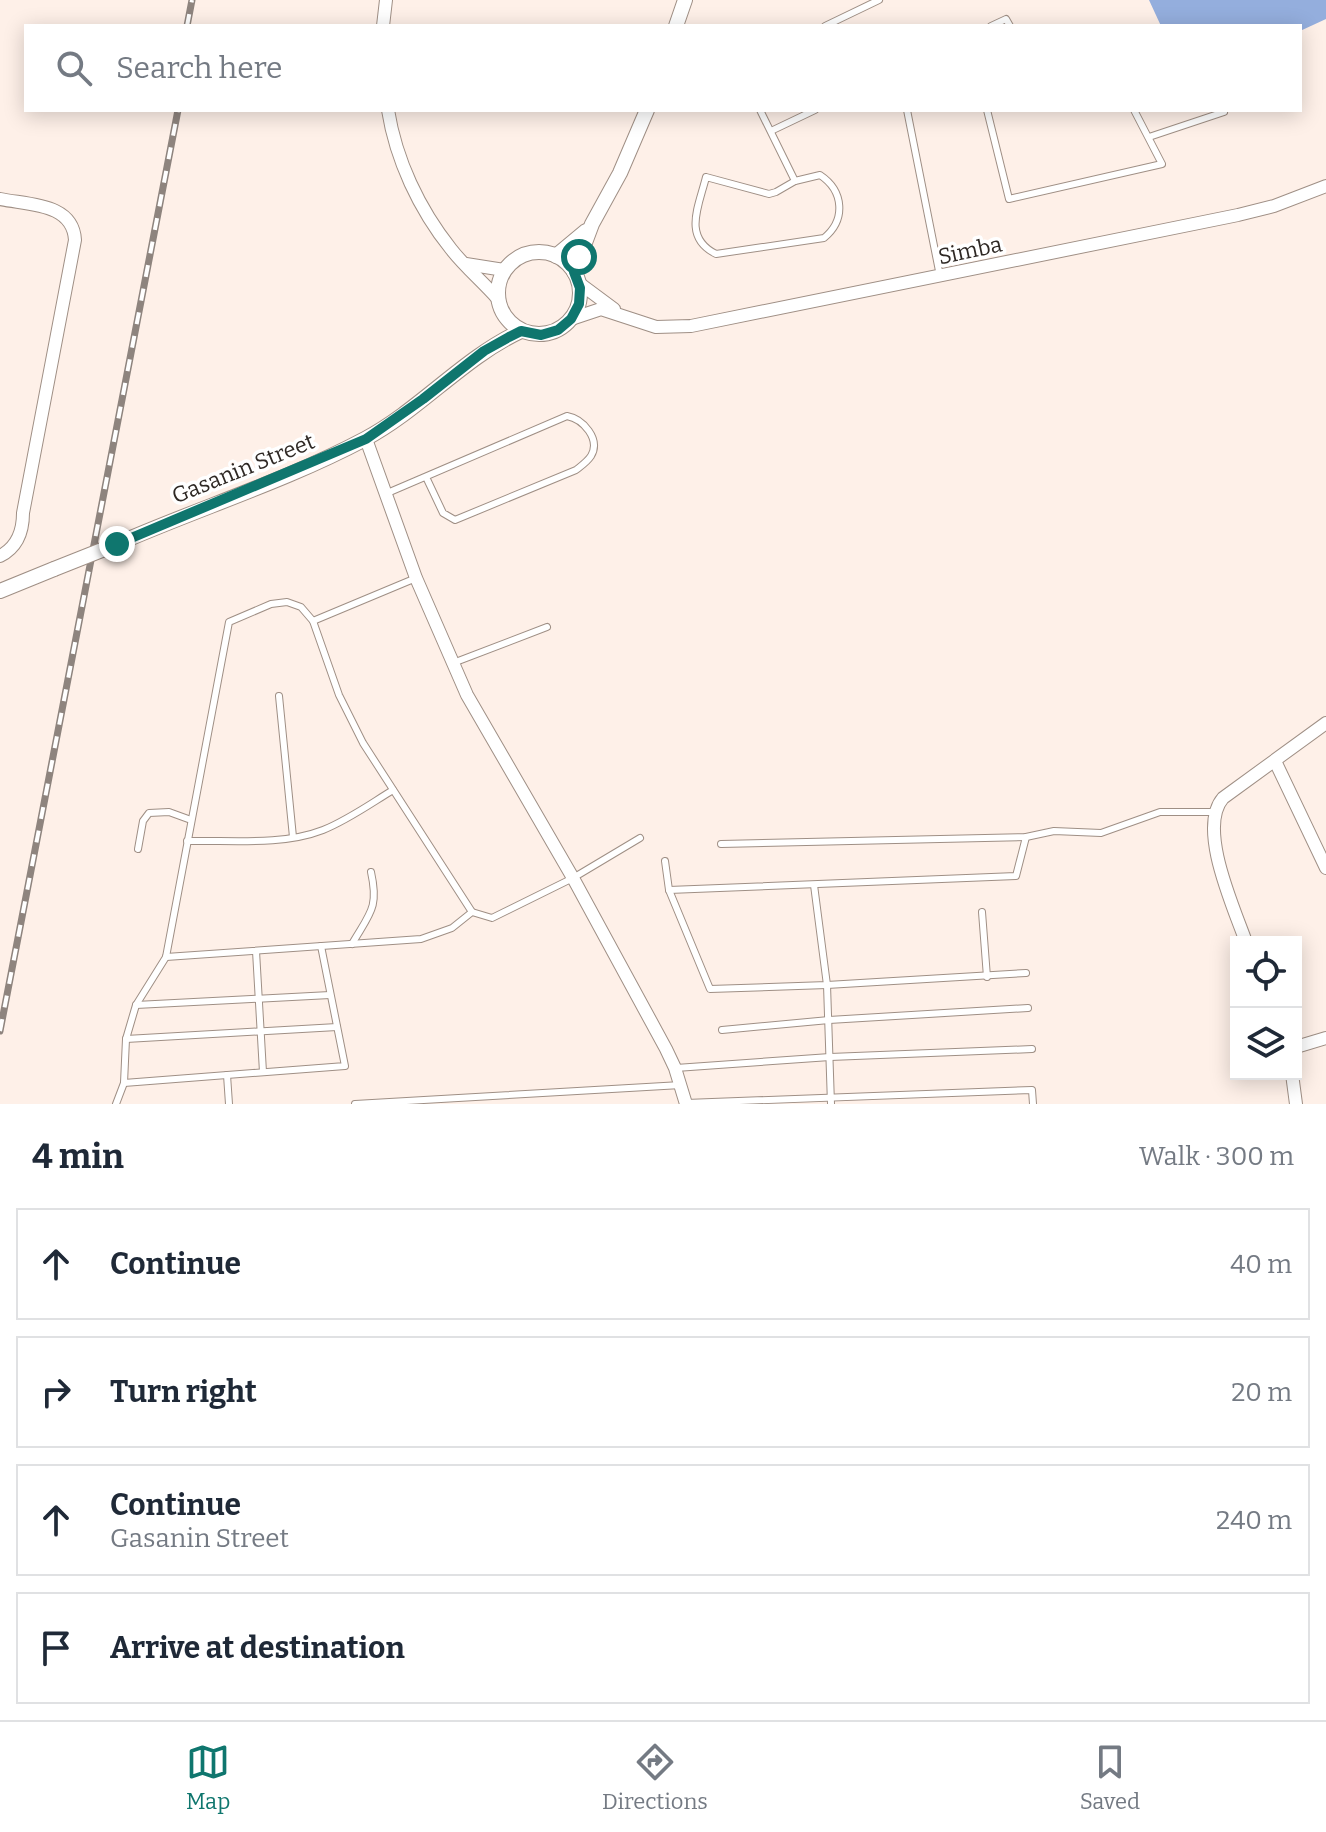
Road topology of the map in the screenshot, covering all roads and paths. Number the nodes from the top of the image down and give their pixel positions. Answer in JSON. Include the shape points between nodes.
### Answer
{"nodes":[{"id":1,"x":386,"y":0,"type":"edge"},
{"id":2,"x":685,"y":0,"type":"edge"},
{"id":3,"x":879,"y":0,"type":"edge"},
{"id":4,"x":383,"y":24,"type":"edge"},
{"id":5,"x":677,"y":24,"type":"edge"},
{"id":6,"x":829,"y":24,"type":"edge"},
{"id":7,"x":388,"y":112,"type":"edge"},
{"id":8,"x":646,"y":112,"type":"edge"},
{"id":9,"x":761,"y":112,"type":"edge"},
{"id":10,"x":811,"y":112,"type":"edge"},
{"id":11,"x":907,"y":112,"type":"edge"},
{"id":12,"x":987,"y":112,"type":"edge"},
{"id":13,"x":1135,"y":112,"type":"edge"},
{"id":14,"x":1224,"y":112,"type":"dead end"},
{"id":15,"x":771,"y":131,"type":"junction"},
{"id":16,"x":1149,"y":137,"type":"junction"},
{"id":17,"x":795,"y":181,"type":"junction"},
{"id":18,"x":1326,"y":186,"type":"edge"},
{"id":19,"x":0,"y":199,"type":"edge"},
{"id":20,"x":592,"y":224,"type":"junction"},
{"id":21,"x":556,"y":256,"type":"junction"},
{"id":22,"x":463,"y":263,"type":"junction"},
{"id":23,"x":504,"y":270,"type":"junction"},
{"id":24,"x":940,"y":276,"type":"junction"},
{"id":25,"x":576,"y":277,"type":"junction"},
{"id":26,"x":497,"y":298,"type":"junction"},
{"id":27,"x":620,"y":313,"type":"junction"},
{"id":28,"x":502,"y":314,"type":"junction"},
{"id":29,"x":571,"y":319,"type":"junction"},
{"id":30,"x":521,"y":331,"type":"junction"},
{"id":31,"x":484,"y":351,"type":"junction"},
{"id":32,"x":366,"y":439,"type":"junction"},
{"id":33,"x":426,"y":477,"type":"junction"},
{"id":34,"x":385,"y":494,"type":"junction"},
{"id":35,"x":0,"y":556,"type":"edge"},
{"id":36,"x":416,"y":578,"type":"junction"},
{"id":37,"x":0,"y":591,"type":"edge"},
{"id":38,"x":313,"y":621,"type":"junction"},
{"id":39,"x":547,"y":627,"type":"dead end"},
{"id":40,"x":452,"y":663,"type":"junction"},
{"id":41,"x":279,"y":696,"type":"dead end"},
{"id":42,"x":1326,"y":723,"type":"edge"},
{"id":43,"x":1275,"y":761,"type":"junction"},
{"id":44,"x":393,"y":790,"type":"junction"},
{"id":45,"x":1215,"y":812,"type":"junction"},
{"id":46,"x":191,"y":820,"type":"junction"},
{"id":47,"x":293,"y":837,"type":"junction"},
{"id":48,"x":1026,"y":837,"type":"junction"},
{"id":49,"x":640,"y":838,"type":"dead end"},
{"id":50,"x":187,"y":841,"type":"junction"},
{"id":51,"x":721,"y":844,"type":"dead end"},
{"id":52,"x":138,"y":849,"type":"dead end"},
{"id":53,"x":665,"y":861,"type":"dead end"},
{"id":54,"x":1326,"y":868,"type":"edge"},
{"id":55,"x":371,"y":872,"type":"dead end"},
{"id":56,"x":573,"y":878,"type":"junction"},
{"id":57,"x":814,"y":885,"type":"junction"},
{"id":58,"x":669,"y":890,"type":"junction"},
{"id":59,"x":472,"y":912,"type":"junction"},
{"id":60,"x":982,"y":912,"type":"dead end"},
{"id":61,"x":1244,"y":936,"type":"edge"},
{"id":62,"x":352,"y":944,"type":"junction"},
{"id":63,"x":321,"y":946,"type":"junction"},
{"id":64,"x":256,"y":951,"type":"junction"},
{"id":65,"x":166,"y":957,"type":"junction"},
{"id":66,"x":1026,"y":973,"type":"dead end"},
{"id":67,"x":987,"y":977,"type":"junction"},
{"id":68,"x":827,"y":985,"type":"junction"},
{"id":69,"x":330,"y":995,"type":"junction"},
{"id":70,"x":258,"y":999,"type":"junction"},
{"id":71,"x":136,"y":1005,"type":"junction"},
{"id":72,"x":1028,"y":1008,"type":"dead end"},
{"id":73,"x":829,"y":1020,"type":"junction"},
{"id":74,"x":337,"y":1027,"type":"junction"},
{"id":75,"x":722,"y":1030,"type":"dead end"},
{"id":76,"x":261,"y":1032,"type":"junction"},
{"id":77,"x":1326,"y":1038,"type":"edge"},
{"id":78,"x":126,"y":1039,"type":"junction"},
{"id":79,"x":1302,"y":1045,"type":"edge"},
{"id":80,"x":1032,"y":1049,"type":"dead end"},
{"id":81,"x":830,"y":1057,"type":"junction"},
{"id":82,"x":675,"y":1068,"type":"junction"},
{"id":83,"x":263,"y":1072,"type":"junction"},
{"id":84,"x":227,"y":1075,"type":"junction"},
{"id":85,"x":1293,"y":1080,"type":"edge"},
{"id":86,"x":124,"y":1083,"type":"junction"},
{"id":87,"x":681,"y":1085,"type":"junction"},
{"id":88,"x":543,"y":1094,"type":"junction"},
{"id":89,"x":465,"y":1101,"type":"edge"},
{"id":90,"x":831,"y":1102,"type":"edge"},
{"id":91,"x":686,"y":1103,"type":"edge"},
{"id":92,"x":116,"y":1104,"type":"edge"},
{"id":93,"x":229,"y":1104,"type":"edge"},
{"id":94,"x":355,"y":1104,"type":"edge"},
{"id":95,"x":544,"y":1104,"type":"edge"},
{"id":96,"x":1033,"y":1104,"type":"edge"},
{"id":97,"x":1296,"y":1104,"type":"edge"}],
"edges":[{"from":1,"to":4,"type":"street"},
{"from":2,"to":5,"type":"street"},
{"from":3,"to":6,"type":"lane"},
{"from":7,"to":22,"type":"street","via":[[419,200]]},
{"from":8,"to":20,"type":"street"},
{"from":9,"to":15,"type":"lane"},
{"from":10,"to":15,"type":"lane"},
{"from":11,"to":24,"type":"lane"},
{"from":12,"to":16,"type":"lane","via":[[1009,199],[1162,164]]},
{"from":13,"to":16,"type":"lane"},
{"from":14,"to":16,"type":"lane"},
{"from":15,"to":17,"type":"lane"},
{"from":17,"to":17,"type":"lane","via":[[820,175],[831,182],[839,219],[824,238],[716,254],[696,237],[694,224],[706,177],[769,194]]},
{"from":18,"to":24,"type":"street","name":"Simba","via":[[1262,209]]},
{"from":19,"to":35,"type":"street","via":[[62,213],[75,231],[23,533]]},
{"from":20,"to":21,"type":"street"},
{"from":20,"to":25,"type":"street"},
{"from":21,"to":23,"type":"street","via":[[529,253]]},
{"from":21,"to":25,"type":"street"},
{"from":22,"to":23,"type":"street"},
{"from":22,"to":26,"type":"street"},
{"from":23,"to":26,"type":"street"},
{"from":24,"to":27,"type":"street","name":"Simba","via":[[678,328],[656,327]]},
{"from":25,"to":27,"type":"street"},
{"from":25,"to":29,"type":"street","via":[[579,304]]},
{"from":26,"to":28,"type":"street"},
{"from":27,"to":29,"type":"street","via":[[601,309]]},
{"from":28,"to":30,"type":"street"},
{"from":28,"to":31,"type":"street","name":"Gasanin Street","via":[[495,339]]},
{"from":29,"to":30,"type":"street","via":[[546,334]]},
{"from":30,"to":31,"type":"street","name":"Gasanin Street"},
{"from":31,"to":32,"type":"street","name":"Gasanin Street"},
{"from":32,"to":34,"type":"street"},
{"from":32,"to":37,"type":"street","name":"Gasanin Street","bridge":true},
{"from":33,"to":33,"type":"lane","via":[[443,513],[455,520],[576,470],[594,451],[593,442],[585,424],[567,416]]},
{"from":33,"to":34,"type":"lane"},
{"from":34,"to":36,"type":"street"},
{"from":36,"to":38,"type":"lane"},
{"from":36,"to":40,"type":"street"},
{"from":38,"to":44,"type":"lane","via":[[339,695]]},
{"from":38,"to":46,"type":"lane","via":[[301,607],[287,602],[229,622]]},
{"from":39,"to":40,"type":"lane"},
{"from":40,"to":56,"type":"street"},
{"from":41,"to":47,"type":"lane"},
{"from":42,"to":43,"type":"street"},
{"from":43,"to":45,"type":"street","via":[[1223,798]]},
{"from":43,"to":54,"type":"street"},
{"from":44,"to":47,"type":"lane","via":[[320,831]]},
{"from":44,"to":59,"type":"lane"},
{"from":45,"to":48,"type":"lane","via":[[1160,812],[1101,833],[1054,831]]},
{"from":45,"to":61,"type":"street","via":[[1214,843]]},
{"from":46,"to":50,"type":"lane"},
{"from":46,"to":52,"type":"lane","via":[[169,812],[149,813]]},
{"from":47,"to":50,"type":"lane"},
{"from":48,"to":51,"type":"lane"},
{"from":48,"to":57,"type":"lane","via":[[1016,876]]},
{"from":49,"to":56,"type":"lane"},
{"from":50,"to":65,"type":"lane"},
{"from":53,"to":58,"type":"lane"},
{"from":55,"to":62,"type":"lane","via":[[377,896]]},
{"from":56,"to":59,"type":"lane","via":[[492,918]]},
{"from":56,"to":82,"type":"street"},
{"from":57,"to":58,"type":"lane"},
{"from":57,"to":68,"type":"lane"},
{"from":58,"to":68,"type":"lane","via":[[710,989]]},
{"from":59,"to":62,"type":"lane","via":[[452,928],[421,939]]},
{"from":60,"to":67,"type":"lane"},
{"from":62,"to":63,"type":"lane"},
{"from":63,"to":64,"type":"lane"},
{"from":63,"to":69,"type":"lane"},
{"from":64,"to":65,"type":"lane"},
{"from":64,"to":70,"type":"lane"},
{"from":65,"to":71,"type":"lane"},
{"from":66,"to":67,"type":"lane"},
{"from":67,"to":68,"type":"lane"},
{"from":68,"to":73,"type":"lane"},
{"from":69,"to":70,"type":"lane"},
{"from":69,"to":74,"type":"lane"},
{"from":70,"to":71,"type":"lane"},
{"from":70,"to":76,"type":"lane"},
{"from":71,"to":78,"type":"lane"},
{"from":72,"to":73,"type":"lane"},
{"from":73,"to":75,"type":"lane"},
{"from":73,"to":81,"type":"lane"},
{"from":74,"to":76,"type":"lane"},
{"from":74,"to":83,"type":"lane","via":[[345,1066]]},
{"from":76,"to":78,"type":"lane"},
{"from":76,"to":83,"type":"lane"},
{"from":77,"to":79,"type":"street"},
{"from":78,"to":86,"type":"lane"},
{"from":80,"to":81,"type":"lane"},
{"from":81,"to":82,"type":"lane"},
{"from":81,"to":90,"type":"lane"},
{"from":82,"to":87,"type":"street"},
{"from":83,"to":84,"type":"lane"},
{"from":84,"to":86,"type":"lane"},
{"from":84,"to":93,"type":"lane"},
{"from":85,"to":97,"type":"street"},
{"from":86,"to":92,"type":"lane"},
{"from":87,"to":88,"type":"lane"},
{"from":87,"to":91,"type":"street"},
{"from":88,"to":89,"type":"lane"},
{"from":88,"to":95,"type":"lane"},
{"from":89,"to":94,"type":"lane"},
{"from":90,"to":91,"type":"lane"},
{"from":90,"to":96,"type":"lane","via":[[1032,1090]]}]}
